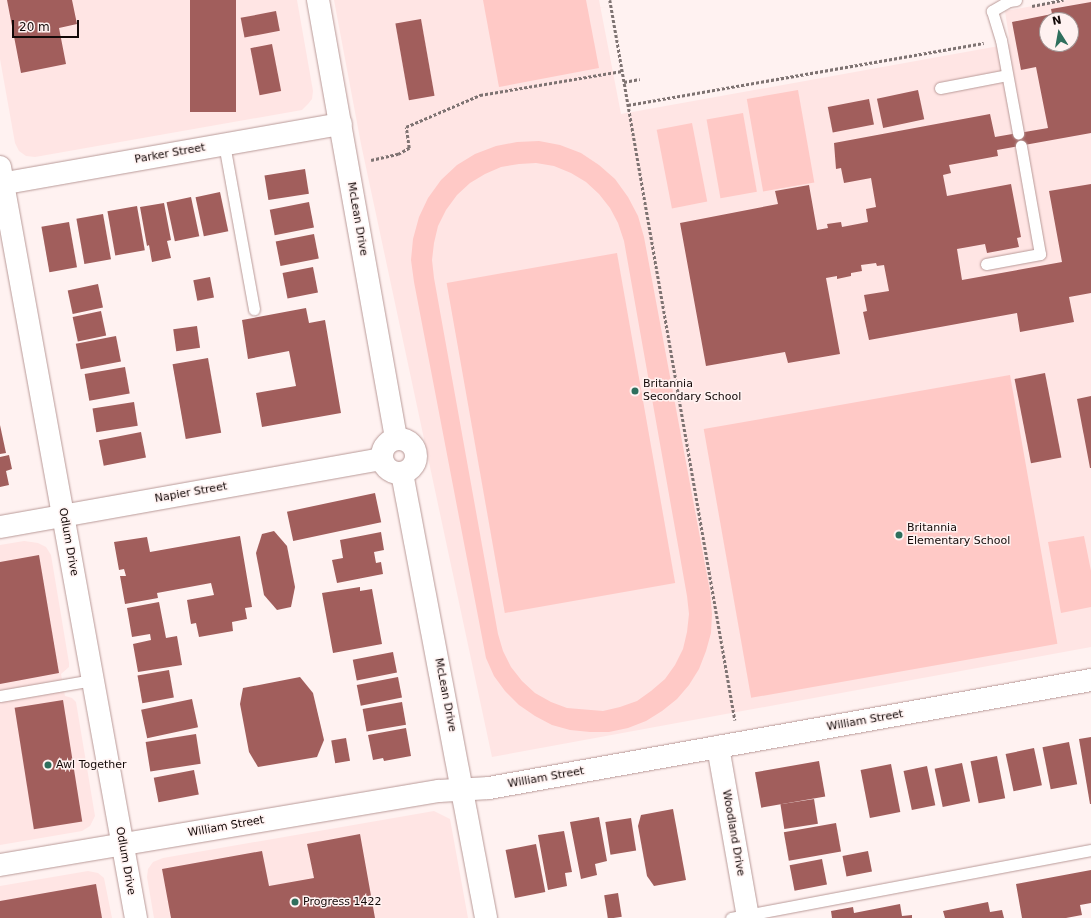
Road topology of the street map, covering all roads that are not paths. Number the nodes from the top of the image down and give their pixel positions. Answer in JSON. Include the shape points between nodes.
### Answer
{"nodes":[{"id":1,"x":318,"y":0,"type":"edge"},
{"id":2,"x":1016,"y":0,"type":"edge"},
{"id":3,"x":1007,"y":75,"type":"junction"},
{"id":4,"x":940,"y":88,"type":"dead end"},
{"id":5,"x":341,"y":124,"type":"junction"},
{"id":6,"x":1018,"y":133,"type":"dead end"},
{"id":7,"x":224,"y":144,"type":"junction"},
{"id":8,"x":1021,"y":146,"type":"dead end"},
{"id":9,"x":1,"y":178,"type":"edge"},
{"id":10,"x":986,"y":264,"type":"dead end"},
{"id":11,"x":254,"y":309,"type":"dead end"},
{"id":12,"x":396,"y":438,"type":"junction"},
{"id":13,"x":382,"y":459,"type":"junction"},
{"id":14,"x":402,"y":473,"type":"junction"},
{"id":15,"x":64,"y":516,"type":"junction"},
{"id":16,"x":0,"y":527,"type":"edge"},
{"id":17,"x":93,"y":680,"type":"junction"},
{"id":18,"x":1091,"y":680,"type":"edge"},
{"id":19,"x":0,"y":696,"type":"edge"},
{"id":20,"x":718,"y":747,"type":"junction"},
{"id":21,"x":463,"y":790,"type":"junction"},
{"id":22,"x":122,"y":844,"type":"junction"},
{"id":23,"x":1091,"y":850,"type":"edge"},
{"id":24,"x":0,"y":865,"type":"edge"},
{"id":25,"x":742,"y":917,"type":"edge"},
{"id":26,"x":136,"y":918,"type":"edge"},
{"id":27,"x":486,"y":918,"type":"edge"}],
"edges":[{"from":1,"to":5,"type":"street","name":"McLean Drive"},
{"from":2,"to":3,"type":"lane","via":[[1009,1],[992,11],[1001,40]]},
{"from":3,"to":4,"type":"lane"},
{"from":3,"to":6,"type":"lane"},
{"from":5,"to":7,"type":"street","name":"Parker Street"},
{"from":5,"to":12,"type":"street","name":"McLean Drive"},
{"from":7,"to":9,"type":"street","name":"Parker Street"},
{"from":7,"to":11,"type":"lane"},
{"from":8,"to":10,"type":"lane","via":[[1040,254]]},
{"from":9,"to":15,"type":"street","name":"Odlum Drive"},
{"from":12,"to":13,"type":"street","via":[[385,446]]},
{"from":12,"to":14,"type":"street","via":[[409,441],[416,452],[414,466]]},
{"from":13,"to":14,"type":"street","via":[[389,470]]},
{"from":13,"to":15,"type":"street","name":"Napier Street"},
{"from":14,"to":21,"type":"street","name":"McLean Drive"},
{"from":15,"to":16,"type":"street","name":"Napier Street"},
{"from":15,"to":17,"type":"street","name":"Odlum Drive"},
{"from":17,"to":19,"type":"lane"},
{"from":17,"to":22,"type":"street","name":"Odlum Drive"},
{"from":18,"to":20,"type":"street","name":"William Street"},
{"from":20,"to":21,"type":"street","name":"William Street","via":[[489,788]]},
{"from":20,"to":25,"type":"street","name":"Woodland Drive"},
{"from":21,"to":22,"type":"street","name":"William Street","via":[[439,791]]},
{"from":21,"to":27,"type":"street","name":"McLean Drive"},
{"from":22,"to":24,"type":"street","name":"William Street"},
{"from":22,"to":26,"type":"street","name":"Odlum Drive"},
{"from":23,"to":25,"type":"lane"}]}
